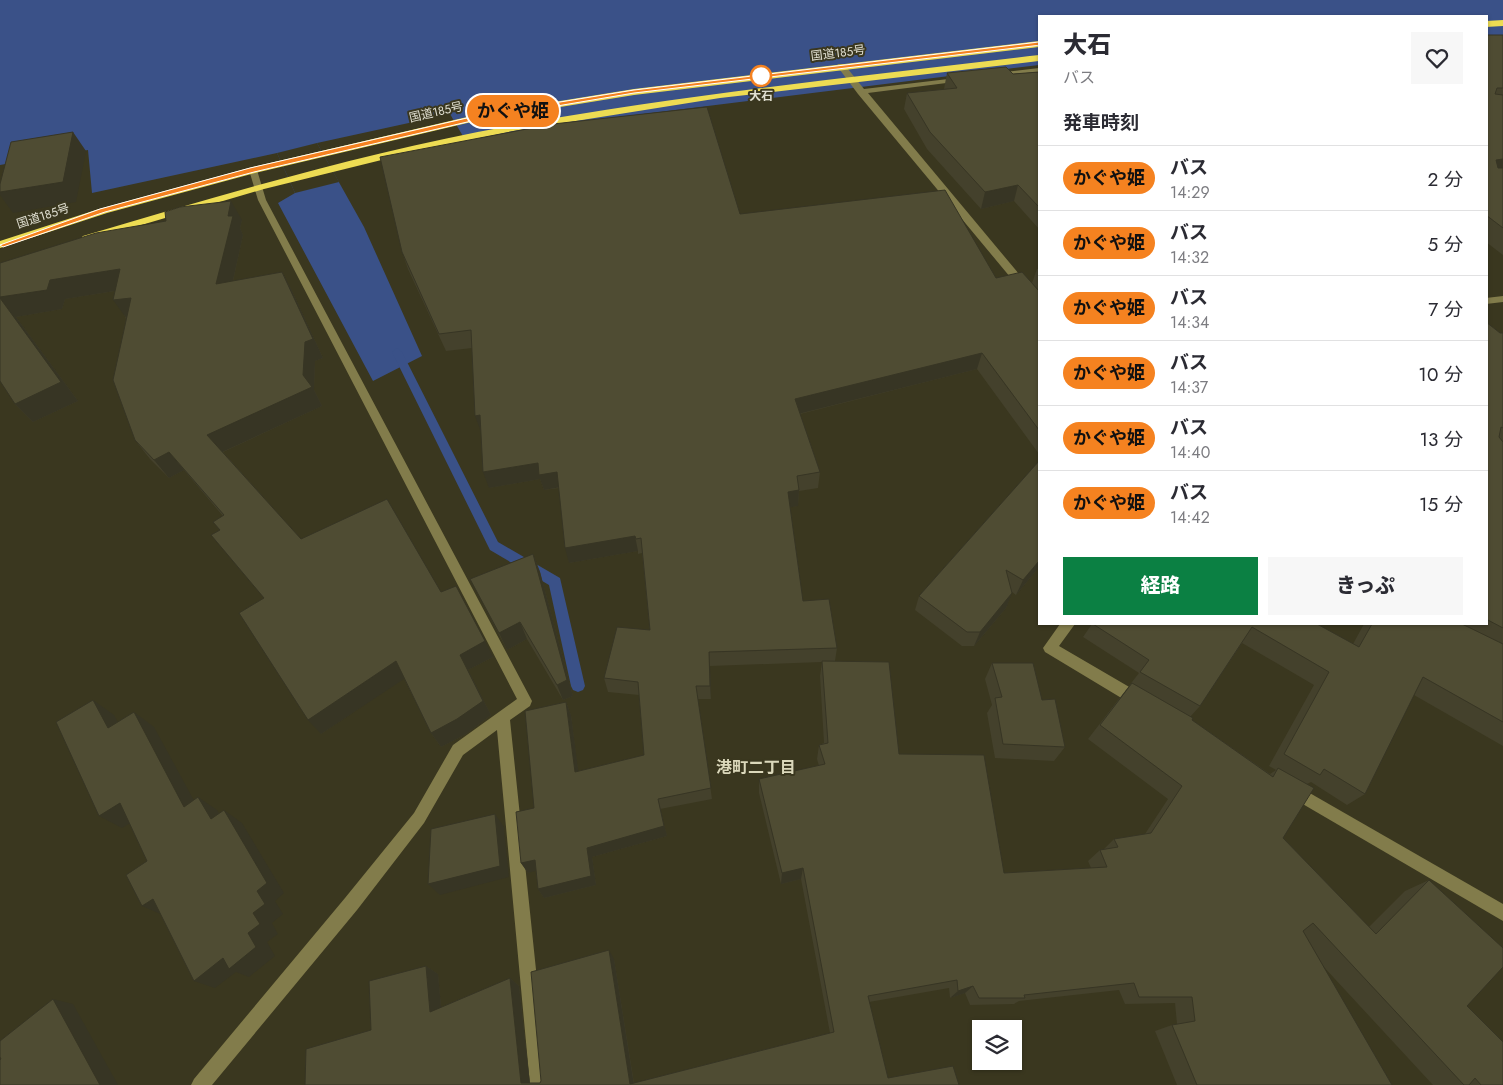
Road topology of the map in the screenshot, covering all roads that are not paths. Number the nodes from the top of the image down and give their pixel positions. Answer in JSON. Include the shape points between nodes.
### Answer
{"nodes":[{"id":1,"x":1488,"y":24,"type":"edge"},
{"id":2,"x":1503,"y":24,"type":"edge"},
{"id":3,"x":1038,"y":44,"type":"edge"},
{"id":4,"x":1038,"y":58,"type":"edge"},
{"id":5,"x":841,"y":66,"type":"junction"},
{"id":6,"x":1038,"y":70,"type":"edge"},
{"id":7,"x":989,"y":76,"type":"edge"},
{"id":8,"x":970,"y":78,"type":"edge"},
{"id":9,"x":857,"y":87,"type":"junction"},
{"id":10,"x":253,"y":170,"type":"junction"},
{"id":11,"x":260,"y":187,"type":"junction"},
{"id":12,"x":76,"y":241,"type":"edge"},
{"id":13,"x":0,"y":245,"type":"edge"},
{"id":14,"x":1503,"y":299,"type":"edge"},
{"id":15,"x":1488,"y":301,"type":"edge"},
{"id":16,"x":1038,"y":304,"type":"edge"},
{"id":17,"x":1067,"y":625,"type":"edge"},
{"id":18,"x":1152,"y":708,"type":"edge"},
{"id":19,"x":503,"y":717,"type":"junction"},
{"id":20,"x":1281,"y":783,"type":"edge"},
{"id":21,"x":1503,"y":914,"type":"edge"},
{"id":22,"x":200,"y":1085,"type":"edge"},
{"id":23,"x":538,"y":1085,"type":"edge"}],
"edges":[{"from":1,"to":2,"type":"highway"},
{"from":3,"to":5,"type":"highway","name":"国道185号"},
{"from":4,"to":9,"type":"highway","name":"国道185号"},
{"from":5,"to":9,"type":"street"},
{"from":5,"to":10,"type":"highway","name":"国道185号","via":[[634,92],[455,122]]},
{"from":6,"to":7,"type":"street"},
{"from":8,"to":9,"type":"street"},
{"from":9,"to":11,"type":"highway","name":"国道185号","via":[[710,96],[598,113],[464,137]]},
{"from":9,"to":16,"type":"street"},
{"from":10,"to":11,"type":"street"},
{"from":10,"to":13,"type":"highway","name":"国道185号","via":[[103,211]]},
{"from":11,"to":12,"type":"highway","name":"国道185号"},
{"from":11,"to":19,"type":"street","via":[[262,200],[525,701]]},
{"from":14,"to":15,"type":"street"},
{"from":17,"to":18,"type":"street","via":[[1050,648]]},
{"from":19,"to":22,"type":"street","via":[[458,750],[419,818]]},
{"from":19,"to":23,"type":"street"},
{"from":20,"to":21,"type":"street"}]}
